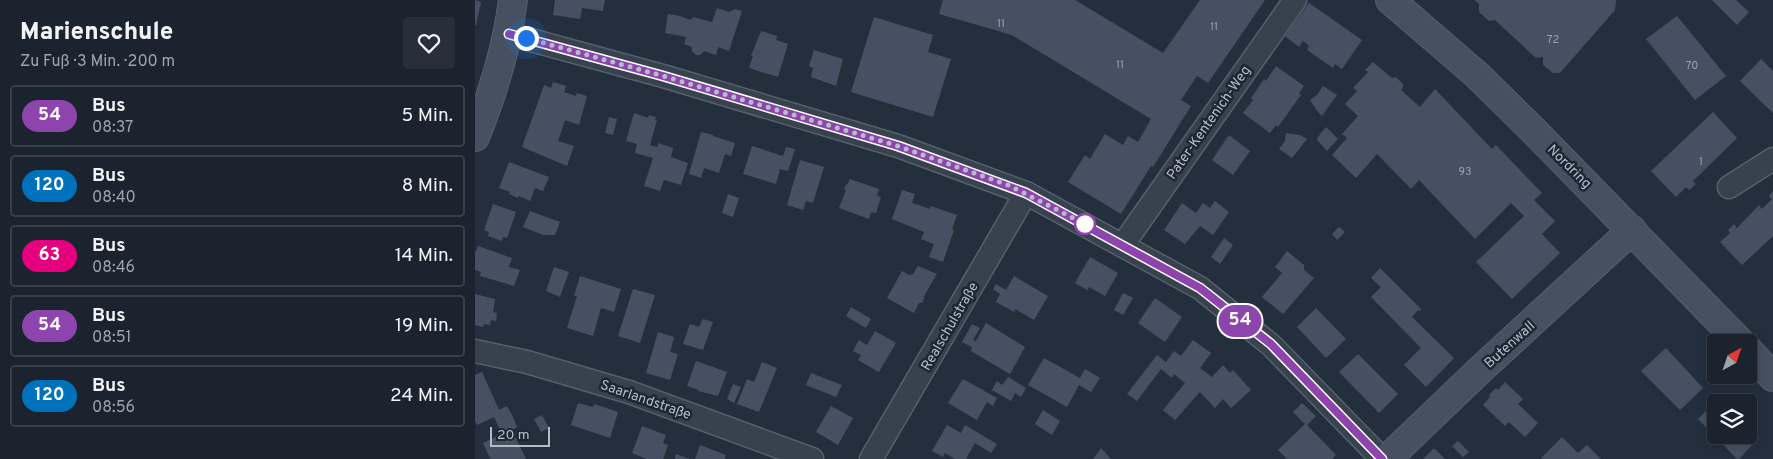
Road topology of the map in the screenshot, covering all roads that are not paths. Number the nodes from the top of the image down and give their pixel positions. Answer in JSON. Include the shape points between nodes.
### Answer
{"nodes":[{"id":1,"x":513,"y":0,"type":"edge"},
{"id":2,"x":1295,"y":0,"type":"edge"},
{"id":3,"x":1390,"y":0,"type":"edge"},
{"id":4,"x":509,"y":34,"type":"junction"},
{"id":5,"x":475,"y":138,"type":"edge"},
{"id":6,"x":1773,"y":159,"type":"edge"},
{"id":7,"x":1729,"y":187,"type":"dead end"},
{"id":8,"x":1026,"y":193,"type":"junction"},
{"id":9,"x":1632,"y":230,"type":"junction"},
{"id":10,"x":1124,"y":245,"type":"junction"},
{"id":11,"x":1732,"y":334,"type":"edge"},
{"id":12,"x":475,"y":351,"type":"edge"},
{"id":13,"x":1757,"y":360,"type":"edge"},
{"id":14,"x":1773,"y":377,"type":"edge"},
{"id":15,"x":813,"y":459,"type":"edge"},
{"id":16,"x":871,"y":459,"type":"edge"},
{"id":17,"x":1382,"y":459,"type":"edge"},
{"id":18,"x":1387,"y":459,"type":"edge"}],
"edges":[{"from":1,"to":4,"type":"main road"},
{"from":2,"to":10,"type":"street","name":"Pater-Kentenich-Weg"},
{"from":3,"to":9,"type":"main road","name":"Nordring","via":[[1484,82]]},
{"from":4,"to":5,"type":"main road"},
{"from":4,"to":8,"type":"street","via":[[898,146]]},
{"from":6,"to":7,"type":"street"},
{"from":8,"to":10,"type":"street"},
{"from":8,"to":16,"type":"street","name":"Realschulstraße"},
{"from":9,"to":11,"type":"main road","name":"Nordring"},
{"from":9,"to":18,"type":"main road","name":"Butenwall"},
{"from":10,"to":17,"type":"street","via":[[1200,288],[1271,344]]},
{"from":12,"to":15,"type":"street","name":"Saarlandstraße","via":[[527,362],[629,392]]},
{"from":13,"to":14,"type":"main road"}]}
